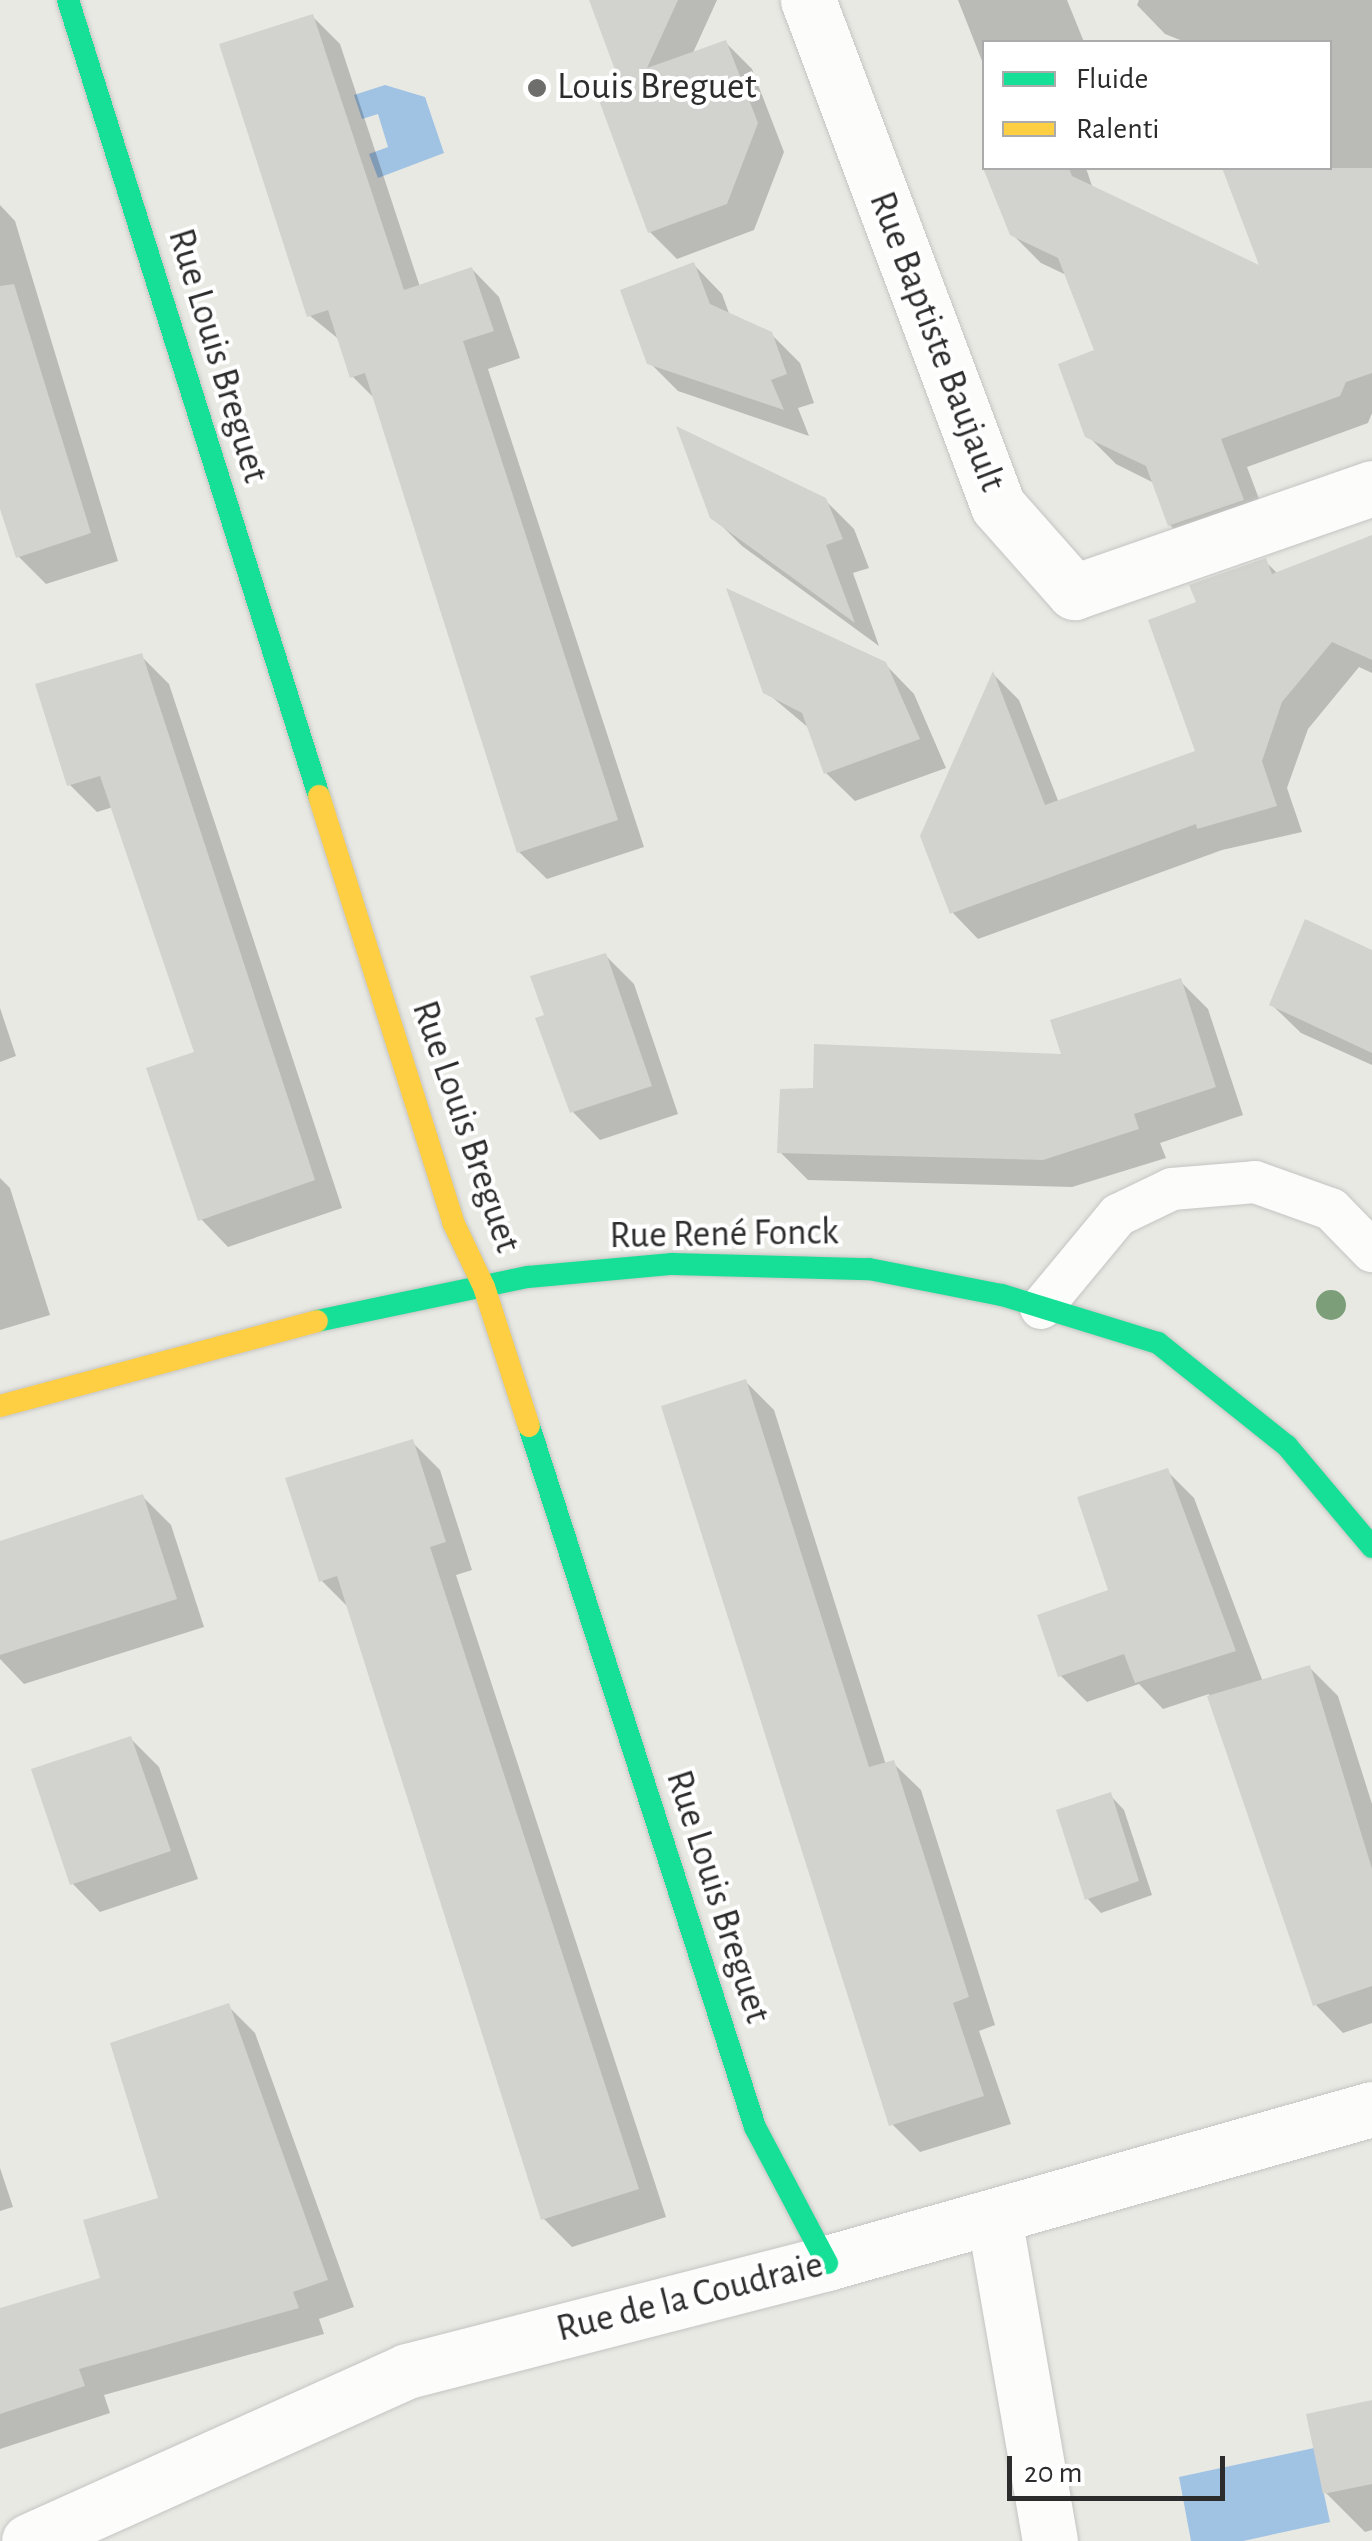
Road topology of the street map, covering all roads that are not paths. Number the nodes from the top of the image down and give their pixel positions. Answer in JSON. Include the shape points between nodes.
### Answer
{"nodes":[{"id":1,"x":68,"y":0,"type":"edge"},
{"id":2,"x":808,"y":0,"type":"edge"},
{"id":3,"x":1372,"y":488,"type":"edge"},
{"id":4,"x":1372,"y":1251,"type":"edge"},
{"id":5,"x":484,"y":1288,"type":"junction"},
{"id":6,"x":1041,"y":1308,"type":"junction"},
{"id":7,"x":0,"y":1406,"type":"edge"},
{"id":8,"x":1372,"y":1546,"type":"edge"},
{"id":9,"x":1372,"y":2109,"type":"edge"},
{"id":10,"x":994,"y":2216,"type":"junction"},
{"id":11,"x":828,"y":2263,"type":"junction"},
{"id":12,"x":28,"y":2541,"type":"edge"},
{"id":13,"x":1050,"y":2541,"type":"edge"}],
"edges":[{"from":1,"to":5,"type":"street","name":"Rue Louis Breguet","via":[[453,1222]]},
{"from":2,"to":3,"type":"street","name":"Rue Baptiste Baujault","via":[[998,506],[1074,592]]},
{"from":4,"to":6,"type":"lane","via":[[1332,1209],[1255,1182],[1172,1189],[1118,1215]]},
{"from":5,"to":6,"type":"street","name":"Rue René Fonck","via":[[672,1264],[869,1269]]},
{"from":5,"to":7,"type":"street","name":"Rue René Fonck","via":[[281,1329]]},
{"from":5,"to":11,"type":"street","name":"Rue Louis Breguet","via":[[755,2128]]},
{"from":6,"to":8,"type":"street","name":"Rue René Fonck","via":[[1158,1343],[1287,1446]]},
{"from":9,"to":10,"type":"street","name":"Rue de la Coudraie"},
{"from":10,"to":11,"type":"street","name":"Rue de la Coudraie"},
{"from":10,"to":13,"type":"street"},
{"from":11,"to":12,"type":"street","name":"Rue de la Coudraie","via":[[407,2371]]}]}
